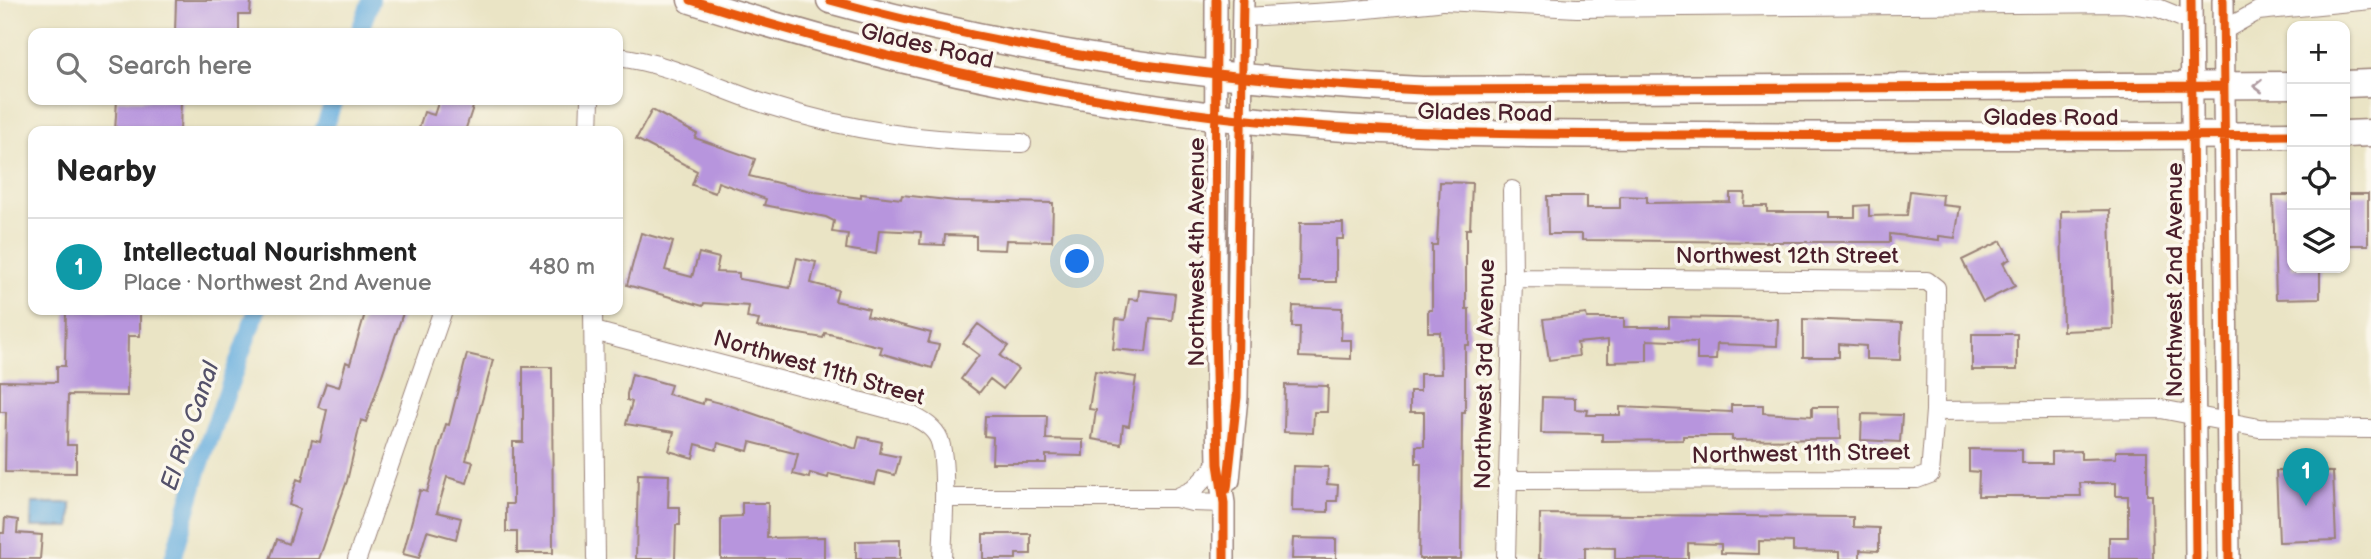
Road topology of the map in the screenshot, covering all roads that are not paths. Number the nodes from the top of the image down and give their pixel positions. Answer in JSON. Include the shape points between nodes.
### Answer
{"nodes":[{"id":1,"x":691,"y":0,"type":"edge"},
{"id":2,"x":830,"y":0,"type":"edge"},
{"id":3,"x":1216,"y":0,"type":"edge"},
{"id":4,"x":2191,"y":0,"type":"edge"},
{"id":5,"x":2223,"y":0,"type":"edge"},
{"id":6,"x":2371,"y":0,"type":"edge"},
{"id":7,"x":1433,"y":1,"type":"edge"},
{"id":8,"x":2129,"y":1,"type":"edge"},
{"id":9,"x":1577,"y":4,"type":"edge"},
{"id":10,"x":1770,"y":4,"type":"edge"},
{"id":11,"x":886,"y":7,"type":"edge"},
{"id":12,"x":1244,"y":8,"type":"edge"},
{"id":13,"x":2192,"y":22,"type":"junction"},
{"id":14,"x":2224,"y":30,"type":"junction"},
{"id":15,"x":625,"y":58,"type":"edge"},
{"id":16,"x":1217,"y":72,"type":"junction"},
{"id":17,"x":1244,"y":75,"type":"junction"},
{"id":18,"x":2371,"y":83,"type":"edge"},
{"id":19,"x":2350,"y":84,"type":"edge"},
{"id":20,"x":2287,"y":85,"type":"edge"},
{"id":21,"x":2193,"y":86,"type":"junction"},
{"id":22,"x":2224,"y":86,"type":"junction"},
{"id":23,"x":590,"y":105,"type":"edge"},
{"id":24,"x":1229,"y":118,"type":"junction"},
{"id":25,"x":589,"y":126,"type":"edge"},
{"id":26,"x":2371,"y":133,"type":"edge"},
{"id":27,"x":2350,"y":134,"type":"edge"},
{"id":28,"x":2225,"y":135,"type":"junction"},
{"id":29,"x":2287,"y":135,"type":"edge"},
{"id":30,"x":2193,"y":136,"type":"junction"},
{"id":31,"x":1022,"y":142,"type":"dead end"},
{"id":32,"x":1512,"y":190,"type":"dead end"},
{"id":33,"x":1513,"y":278,"type":"junction"},
{"id":34,"x":441,"y":315,"type":"edge"},
{"id":35,"x":593,"y":315,"type":"edge"},
{"id":36,"x":594,"y":331,"type":"junction"},
{"id":37,"x":1935,"y":411,"type":"junction"},
{"id":38,"x":2195,"y":415,"type":"junction"},
{"id":39,"x":2227,"y":421,"type":"junction"},
{"id":40,"x":2371,"y":429,"type":"edge"},
{"id":41,"x":1218,"y":464,"type":"junction"},
{"id":42,"x":1507,"y":480,"type":"junction"},
{"id":43,"x":944,"y":498,"type":"junction"},
{"id":44,"x":1176,"y":498,"type":"junction"},
{"id":45,"x":1224,"y":503,"type":"junction"},
{"id":46,"x":357,"y":559,"type":"edge"},
{"id":47,"x":596,"y":559,"type":"edge"},
{"id":48,"x":942,"y":559,"type":"edge"},
{"id":49,"x":1224,"y":559,"type":"edge"},
{"id":50,"x":1506,"y":559,"type":"edge"},
{"id":51,"x":2196,"y":559,"type":"edge"},
{"id":52,"x":2229,"y":559,"type":"edge"}],
"edges":[{"from":1,"to":24,"type":"main road","name":"Glades Road","via":[[851,49],[948,72],[1072,96]]},
{"from":2,"to":11,"type":"main road","name":"Glades Road"},
{"from":3,"to":16,"type":"street","name":"Northwest 4th Avenue"},
{"from":4,"to":13,"type":"street","name":"Northwest 2nd Avenue"},
{"from":5,"to":14,"type":"street"},
{"from":6,"to":14,"type":"street","via":[[2258,11]]},
{"from":7,"to":9,"type":"street"},
{"from":7,"to":12,"type":"street","via":[[1347,11]]},
{"from":8,"to":10,"type":"street"},
{"from":8,"to":13,"type":"street"},
{"from":9,"to":10,"type":"street"},
{"from":11,"to":16,"type":"main road","name":"Glades Road","via":[[1055,51]]},
{"from":12,"to":17,"type":"street","name":"Northwest 4th Avenue"},
{"from":13,"to":21,"type":"street","name":"Northwest 2nd Avenue"},
{"from":14,"to":22,"type":"street"},
{"from":15,"to":31,"type":"street","via":[[871,132],[952,142]]},
{"from":16,"to":17,"type":"main road","name":"Glades Road"},
{"from":16,"to":24,"type":"street","name":"Northwest 4th Avenue"},
{"from":17,"to":21,"type":"main road","name":"Glades Road","via":[[1422,90]]},
{"from":17,"to":24,"type":"street","name":"Northwest 4th Avenue"},
{"from":18,"to":19,"type":"main road"},
{"from":20,"to":22,"type":"main road","name":"Glades Road","one_way":true},
{"from":21,"to":22,"type":"main road","name":"Glades Road"},
{"from":21,"to":30,"type":"street","name":"Northwest 2nd Avenue"},
{"from":22,"to":28,"type":"street"},
{"from":23,"to":25,"type":"street"},
{"from":24,"to":30,"type":"main road","name":"Glades Road","via":[[1419,132]]},
{"from":24,"to":41,"type":"street","name":"Northwest 4th Avenue"},
{"from":24,"to":45,"type":"street","name":"Northwest 4th Avenue","via":[[1237,397]]},
{"from":26,"to":27,"type":"main road"},
{"from":28,"to":29,"type":"main road","name":"Glades Road"},
{"from":28,"to":30,"type":"main road","name":"Glades Road"},
{"from":28,"to":39,"type":"street"},
{"from":30,"to":38,"type":"street","name":"Northwest 2nd Avenue"},
{"from":32,"to":33,"type":"street","name":"Northwest 3rd Avenue"},
{"from":33,"to":37,"type":"street","name":"Northwest 12th Street","via":[[1927,281],[1936,288]]},
{"from":33,"to":42,"type":"street","name":"Northwest 3rd Avenue"},
{"from":34,"to":46,"type":"street"},
{"from":35,"to":36,"type":"street"},
{"from":36,"to":43,"type":"street","name":"Northwest 11th Street","via":[[911,415],[929,424],[939,439]]},
{"from":36,"to":47,"type":"street"},
{"from":37,"to":38,"type":"street","via":[[2161,409]]},
{"from":37,"to":42,"type":"street","name":"Northwest 11th Street","via":[[1930,474],[1917,479]]},
{"from":38,"to":39,"type":"street"},
{"from":38,"to":51,"type":"street","name":"Northwest 2nd Avenue"},
{"from":39,"to":40,"type":"street","via":[[2259,428]]},
{"from":39,"to":52,"type":"street"},
{"from":41,"to":44,"type":"street","via":[[1193,490]]},
{"from":41,"to":45,"type":"street","name":"Northwest 4th Avenue"},
{"from":42,"to":50,"type":"street","name":"Northwest 3rd Avenue"},
{"from":43,"to":44,"type":"street"},
{"from":43,"to":48,"type":"street","name":"Northwest 11th Street"},
{"from":44,"to":45,"type":"street"},
{"from":45,"to":49,"type":"street","name":"Northwest 4th Avenue"}]}
